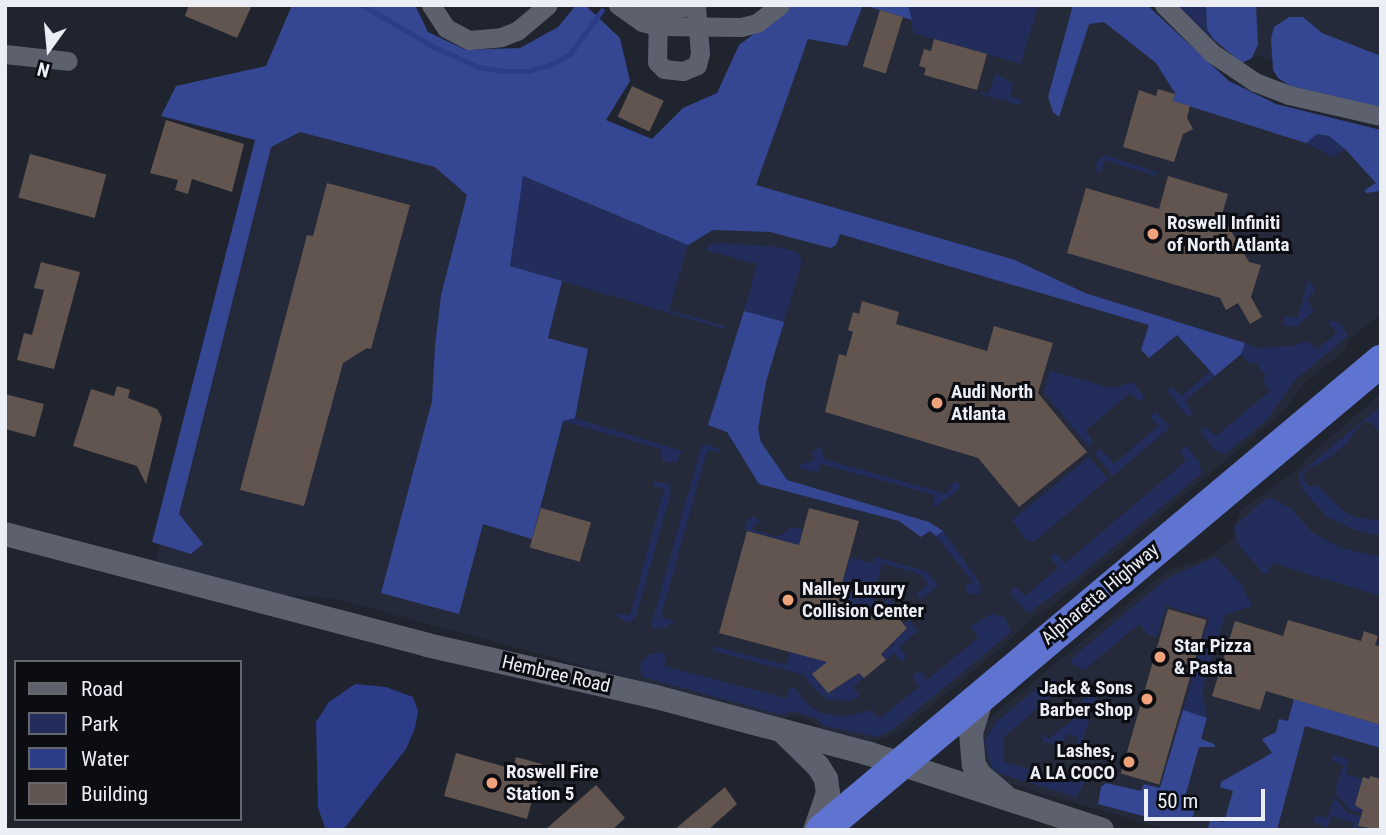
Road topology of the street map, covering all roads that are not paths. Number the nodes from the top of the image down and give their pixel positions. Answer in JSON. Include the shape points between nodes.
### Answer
{"nodes":[{"id":1,"x":432,"y":5,"type":"edge"},
{"id":2,"x":548,"y":5,"type":"edge"},
{"id":3,"x":618,"y":5,"type":"edge"},
{"id":4,"x":780,"y":5,"type":"edge"},
{"id":5,"x":1164,"y":5,"type":"edge"},
{"id":6,"x":697,"y":12,"type":"edge"},
{"id":7,"x":654,"y":14,"type":"edge"},
{"id":8,"x":5,"y":54,"type":"edge"},
{"id":9,"x":68,"y":61,"type":"dead end"},
{"id":10,"x":1381,"y":116,"type":"edge"},
{"id":11,"x":1381,"y":361,"type":"edge"},
{"id":12,"x":5,"y":534,"type":"edge"},
{"id":13,"x":983,"y":694,"type":"junction"},
{"id":14,"x":782,"y":731,"type":"junction"},
{"id":15,"x":901,"y":765,"type":"junction"},
{"id":16,"x":1016,"y":803,"type":"junction"},
{"id":17,"x":816,"y":830,"type":"edge"},
{"id":18,"x":822,"y":830,"type":"edge"},
{"id":19,"x":1102,"y":830,"type":"edge"}],
"edges":[{"from":1,"to":2,"type":"street","via":[[446,28],[470,40],[517,31]]},
{"from":3,"to":7,"type":"street","via":[[642,22]]},
{"from":4,"to":6,"type":"street","via":[[757,23],[741,27]]},
{"from":5,"to":10,"type":"street","via":[[1212,53],[1255,82],[1289,95]]},
{"from":6,"to":7,"type":"street"},
{"from":6,"to":7,"type":"street","via":[[700,53],[697,65],[683,71],[664,69],[657,62]]},
{"from":8,"to":9,"type":"street"},
{"from":11,"to":13,"type":"highway","name":"Alpharetta Highway"},
{"from":12,"to":14,"type":"street","name":"Hembree Road","via":[[427,645]]},
{"from":13,"to":15,"type":"highway","name":"Alpharetta Highway"},
{"from":13,"to":16,"type":"street","via":[[971,733],[975,765],[994,789]]},
{"from":14,"to":15,"type":"street","name":"Hembree Road"},
{"from":14,"to":17,"type":"street","via":[[826,779],[828,793]]},
{"from":15,"to":16,"type":"street","name":"Hembree Road"},
{"from":15,"to":18,"type":"highway","name":"Alpharetta Highway"},
{"from":16,"to":19,"type":"street","name":"Hembree Road"}]}
